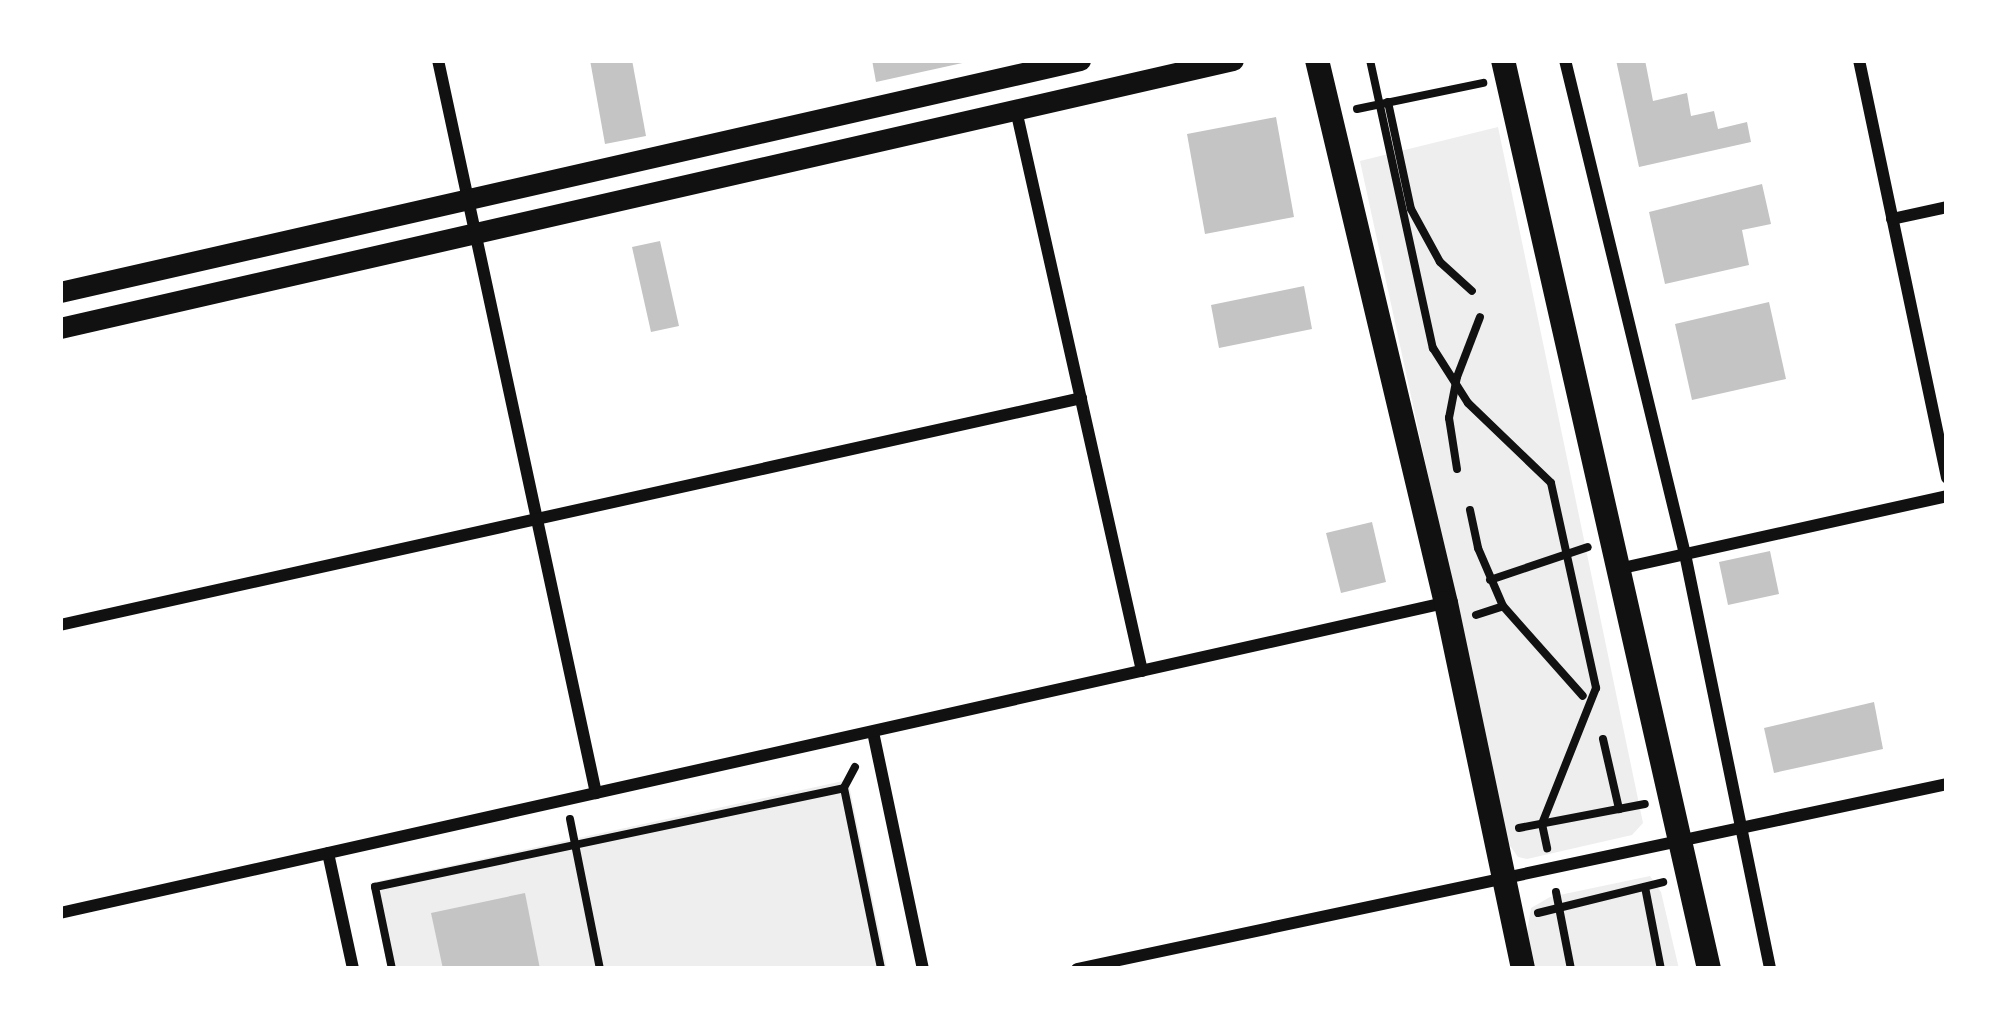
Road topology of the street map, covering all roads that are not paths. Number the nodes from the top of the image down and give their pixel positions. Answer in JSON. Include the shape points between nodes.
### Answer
{"nodes":[{"id":1,"x":438,"y":60,"type":"edge"},
{"id":2,"x":1080,"y":60,"type":"edge"},
{"id":3,"x":1233,"y":60,"type":"edge"},
{"id":4,"x":1317,"y":60,"type":"edge"},
{"id":5,"x":1565,"y":60,"type":"edge"},
{"id":6,"x":1859,"y":60,"type":"edge"},
{"id":7,"x":1005,"y":68,"type":"edge"},
{"id":8,"x":1505,"y":69,"type":"edge"},
{"id":9,"x":1016,"y":110,"type":"junction"},
{"id":10,"x":467,"y":200,"type":"junction"},
{"id":11,"x":1947,"y":207,"type":"edge"},
{"id":12,"x":1892,"y":219,"type":"junction"},
{"id":13,"x":473,"y":234,"type":"junction"},
{"id":14,"x":60,"y":292,"type":"edge"},
{"id":15,"x":60,"y":328,"type":"edge"},
{"id":16,"x":1081,"y":398,"type":"junction"},
{"id":17,"x":1947,"y":478,"type":"edge"},
{"id":18,"x":1947,"y":496,"type":"edge"},
{"id":19,"x":535,"y":519,"type":"junction"},
{"id":20,"x":1685,"y":554,"type":"junction"},
{"id":21,"x":1618,"y":569,"type":"junction"},
{"id":22,"x":1446,"y":603,"type":"junction"},
{"id":23,"x":60,"y":625,"type":"edge"},
{"id":24,"x":1142,"y":671,"type":"junction"},
{"id":25,"x":873,"y":731,"type":"junction"},
{"id":26,"x":1947,"y":784,"type":"edge"},
{"id":27,"x":596,"y":794,"type":"junction"},
{"id":28,"x":1741,"y":829,"type":"junction"},
{"id":29,"x":1680,"y":841,"type":"junction"},
{"id":30,"x":328,"y":853,"type":"junction"},
{"id":31,"x":1502,"y":879,"type":"junction"},
{"id":32,"x":60,"y":914,"type":"edge"},
{"id":33,"x":353,"y":969,"type":"edge"},
{"id":34,"x":923,"y":969,"type":"edge"},
{"id":35,"x":1077,"y":969,"type":"edge"},
{"id":36,"x":1522,"y":969,"type":"edge"},
{"id":37,"x":1709,"y":969,"type":"edge"},
{"id":38,"x":1770,"y":969,"type":"edge"}],
"edges":[{"from":1,"to":10,"type":"street"},
{"from":2,"to":7,"type":"street"},
{"from":3,"to":9,"type":"street"},
{"from":4,"to":22,"type":"main road"},
{"from":5,"to":20,"type":"street"},
{"from":6,"to":12,"type":"street"},
{"from":7,"to":10,"type":"street"},
{"from":8,"to":21,"type":"main road"},
{"from":9,"to":13,"type":"street"},
{"from":9,"to":16,"type":"street"},
{"from":10,"to":13,"type":"street"},
{"from":10,"to":14,"type":"street"},
{"from":11,"to":12,"type":"street"},
{"from":12,"to":17,"type":"street"},
{"from":13,"to":15,"type":"street"},
{"from":13,"to":19,"type":"street"},
{"from":16,"to":19,"type":"street"},
{"from":16,"to":24,"type":"street"},
{"from":18,"to":20,"type":"street"},
{"from":19,"to":23,"type":"street"},
{"from":19,"to":27,"type":"street"},
{"from":20,"to":21,"type":"street"},
{"from":20,"to":28,"type":"street"},
{"from":21,"to":29,"type":"main road"},
{"from":22,"to":24,"type":"street"},
{"from":22,"to":31,"type":"main road"},
{"from":24,"to":25,"type":"street"},
{"from":25,"to":27,"type":"street"},
{"from":25,"to":34,"type":"street"},
{"from":26,"to":28,"type":"street"},
{"from":27,"to":30,"type":"street"},
{"from":28,"to":29,"type":"street"},
{"from":28,"to":38,"type":"street"},
{"from":29,"to":31,"type":"street"},
{"from":29,"to":37,"type":"main road"},
{"from":30,"to":32,"type":"street"},
{"from":30,"to":33,"type":"street"},
{"from":31,"to":35,"type":"street"},
{"from":31,"to":36,"type":"main road"}]}
